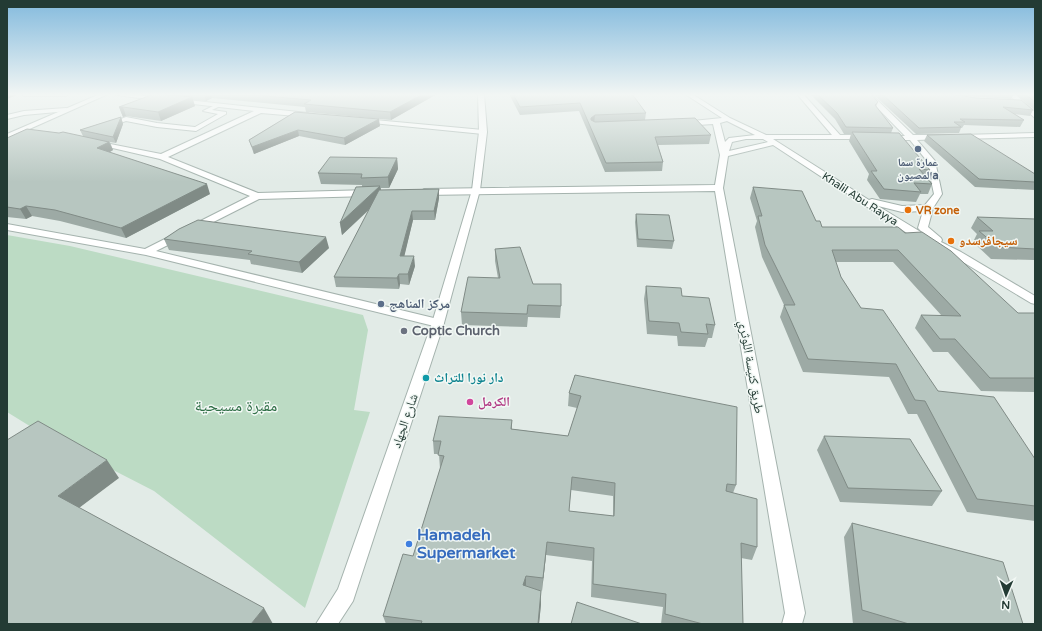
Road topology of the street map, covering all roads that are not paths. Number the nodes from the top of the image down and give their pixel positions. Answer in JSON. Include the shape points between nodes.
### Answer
{"nodes":[{"id":1,"x":37,"y":123,"type":"edge"},
{"id":2,"x":113,"y":123,"type":"edge"},
{"id":3,"x":149,"y":123,"type":"edge"},
{"id":4,"x":206,"y":123,"type":"edge"},
{"id":5,"x":233,"y":123,"type":"edge"},
{"id":6,"x":392,"y":123,"type":"edge"},
{"id":7,"x":483,"y":123,"type":"edge"},
{"id":8,"x":688,"y":123,"type":"edge"},
{"id":9,"x":716,"y":123,"type":"edge"},
{"id":10,"x":737,"y":123,"type":"edge"},
{"id":11,"x":826,"y":123,"type":"edge"},
{"id":12,"x":897,"y":123,"type":"edge"},
{"id":13,"x":677,"y":124,"type":"edge"},
{"id":14,"x":106,"y":126,"type":"edge"},
{"id":15,"x":25,"y":129,"type":"junction"},
{"id":16,"x":41,"y":132,"type":"edge"},
{"id":17,"x":483,"y":132,"type":"junction"},
{"id":18,"x":1035,"y":135,"type":"edge"},
{"id":19,"x":7,"y":137,"type":"edge"},
{"id":20,"x":765,"y":137,"type":"junction"},
{"id":21,"x":838,"y":137,"type":"junction"},
{"id":22,"x":912,"y":138,"type":"junction"},
{"id":23,"x":84,"y":140,"type":"edge"},
{"id":24,"x":773,"y":143,"type":"junction"},
{"id":25,"x":724,"y":155,"type":"junction"},
{"id":26,"x":162,"y":157,"type":"junction"},
{"id":27,"x":719,"y":188,"type":"junction"},
{"id":28,"x":476,"y":190,"type":"junction"},
{"id":29,"x":413,"y":192,"type":"edge"},
{"id":30,"x":382,"y":193,"type":"edge"},
{"id":31,"x":257,"y":196,"type":"junction"},
{"id":32,"x":859,"y":198,"type":"junction"},
{"id":33,"x":928,"y":208,"type":"junction"},
{"id":34,"x":7,"y":227,"type":"edge"},
{"id":35,"x":948,"y":250,"type":"junction"},
{"id":36,"x":146,"y":252,"type":"junction"},
{"id":37,"x":1035,"y":301,"type":"edge"},
{"id":38,"x":438,"y":322,"type":"junction"},
{"id":39,"x":326,"y":624,"type":"edge"},
{"id":40,"x":792,"y":624,"type":"edge"}],
"edges":[{"from":1,"to":15,"type":"street"},
{"from":2,"to":14,"type":"lane"},
{"from":3,"to":4,"type":"lane","via":[[196,129]]},
{"from":5,"to":26,"type":"street"},
{"from":6,"to":17,"type":"street"},
{"from":7,"to":17,"type":"street","name":"شارع الجهاد"},
{"from":8,"to":13,"type":"street"},
{"from":9,"to":25,"type":"street","name":"طريق كنيسة اللوثري"},
{"from":10,"to":20,"type":"street","name":"Khalil Abu Rayya"},
{"from":11,"to":21,"type":"street"},
{"from":12,"to":22,"type":"street"},
{"from":15,"to":16,"type":"street"},
{"from":15,"to":19,"type":"street"},
{"from":17,"to":28,"type":"street","name":"شارع الجهاد"},
{"from":18,"to":22,"type":"street"},
{"from":20,"to":21,"type":"street"},
{"from":20,"to":24,"type":"street","name":"Khalil Abu Rayya"},
{"from":20,"to":25,"type":"street","via":[[729,140]]},
{"from":21,"to":22,"type":"street"},
{"from":22,"to":33,"type":"street","via":[[931,161],[938,194]]},
{"from":23,"to":26,"type":"street"},
{"from":24,"to":25,"type":"street"},
{"from":24,"to":32,"type":"street","name":"Khalil Abu Rayya"},
{"from":25,"to":27,"type":"street","name":"طريق كنيسة اللوثري"},
{"from":26,"to":31,"type":"street"},
{"from":27,"to":28,"type":"street"},
{"from":27,"to":40,"type":"street","name":"طريق كنيسة اللوثري","via":[[795,613]]},
{"from":28,"to":29,"type":"street"},
{"from":28,"to":38,"type":"street","name":"شارع الجهاد"},
{"from":30,"to":31,"type":"street"},
{"from":31,"to":36,"type":"street"},
{"from":32,"to":33,"type":"street","via":[[879,205]]},
{"from":32,"to":35,"type":"street","name":"Khalil Abu Rayya","via":[[910,231]]},
{"from":33,"to":35,"type":"street","via":[[923,228]]},
{"from":34,"to":36,"type":"street"},
{"from":35,"to":37,"type":"street","name":"Khalil Abu Rayya"},
{"from":36,"to":38,"type":"street"},
{"from":38,"to":39,"type":"street","name":"شارع الجهاد","via":[[346,594]]}]}
